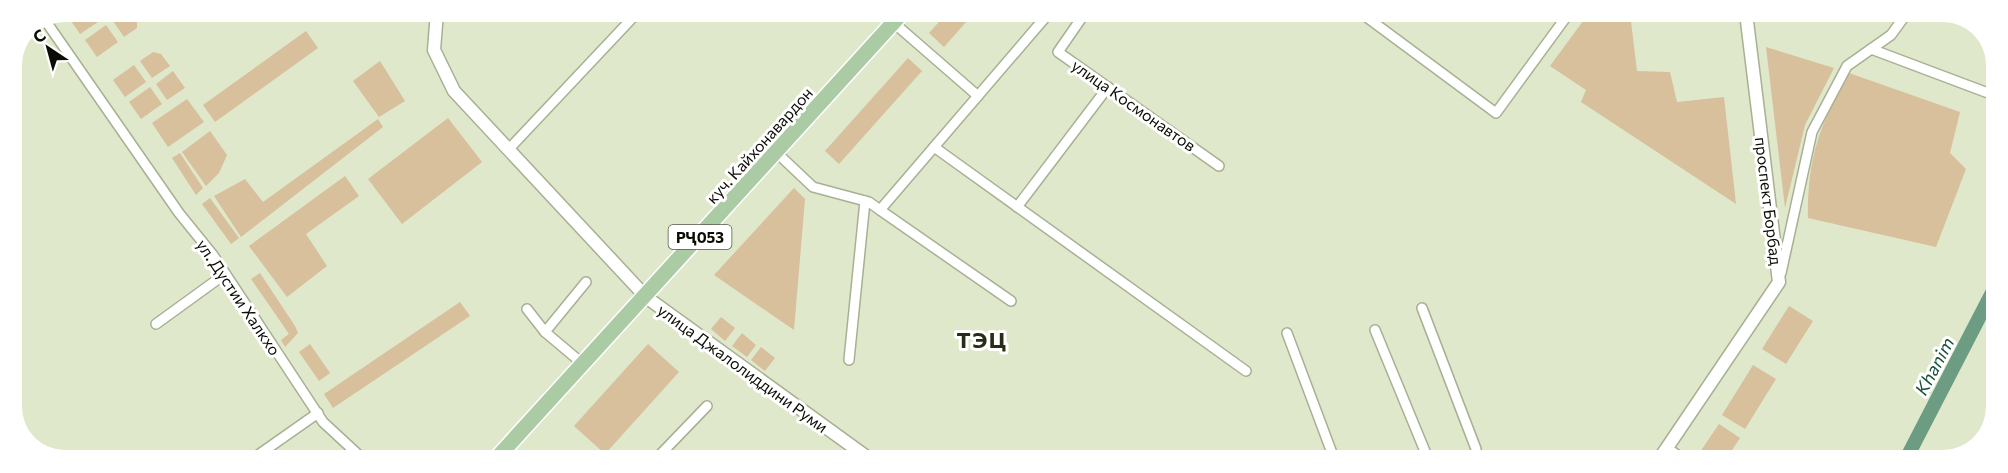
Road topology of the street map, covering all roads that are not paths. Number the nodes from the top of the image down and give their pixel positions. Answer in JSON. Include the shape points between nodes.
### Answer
{"nodes":[{"id":1,"x":435,"y":22,"type":"edge"},
{"id":2,"x":629,"y":22,"type":"edge"},
{"id":3,"x":895,"y":22,"type":"edge"},
{"id":4,"x":903,"y":22,"type":"edge"},
{"id":5,"x":1041,"y":22,"type":"edge"},
{"id":6,"x":1079,"y":22,"type":"edge"},
{"id":7,"x":1373,"y":22,"type":"edge"},
{"id":8,"x":1562,"y":22,"type":"edge"},
{"id":9,"x":1747,"y":22,"type":"edge"},
{"id":10,"x":1900,"y":22,"type":"edge"},
{"id":11,"x":49,"y":26,"type":"edge"},
{"id":12,"x":1871,"y":49,"type":"junction"},
{"id":13,"x":1108,"y":87,"type":"junction"},
{"id":14,"x":1985,"y":92,"type":"edge"},
{"id":15,"x":978,"y":96,"type":"junction"},
{"id":16,"x":934,"y":147,"type":"junction"},
{"id":17,"x":508,"y":150,"type":"junction"},
{"id":18,"x":776,"y":153,"type":"junction"},
{"id":19,"x":1219,"y":166,"type":"dead end"},
{"id":20,"x":865,"y":201,"type":"junction"},
{"id":21,"x":1017,"y":207,"type":"junction"},
{"id":22,"x":880,"y":210,"type":"junction"},
{"id":23,"x":225,"y":274,"type":"junction"},
{"id":24,"x":586,"y":282,"type":"dead end"},
{"id":25,"x":1779,"y":282,"type":"junction"},
{"id":26,"x":645,"y":297,"type":"junction"},
{"id":27,"x":1011,"y":301,"type":"dead end"},
{"id":28,"x":528,"y":309,"type":"dead end"},
{"id":29,"x":1422,"y":309,"type":"dead end"},
{"id":30,"x":156,"y":324,"type":"dead end"},
{"id":31,"x":1376,"y":330,"type":"dead end"},
{"id":32,"x":545,"y":332,"type":"junction"},
{"id":33,"x":1287,"y":333,"type":"dead end"},
{"id":34,"x":849,"y":360,"type":"dead end"},
{"id":35,"x":583,"y":364,"type":"junction"},
{"id":36,"x":1246,"y":371,"type":"dead end"},
{"id":37,"x":707,"y":406,"type":"dead end"},
{"id":38,"x":318,"y":413,"type":"junction"},
{"id":39,"x":1667,"y":448,"type":"joint"},
{"id":40,"x":1476,"y":449,"type":"dead end"},
{"id":41,"x":265,"y":450,"type":"edge"},
{"id":42,"x":354,"y":450,"type":"edge"},
{"id":43,"x":504,"y":450,"type":"edge"},
{"id":44,"x":665,"y":450,"type":"edge"},
{"id":45,"x":856,"y":450,"type":"edge"},
{"id":46,"x":1331,"y":450,"type":"edge"},
{"id":47,"x":1425,"y":450,"type":"edge"},
{"id":48,"x":1670,"y":450,"type":"edge"}],
"edges":[{"from":1,"to":17,"type":"street","name":"улица Джалолиддини Руми","via":[[434,50],[454,91]]},
{"from":2,"to":17,"type":"street"},
{"from":3,"to":18,"type":"main road","name":"куч. Кайхонавардон","number":"РҶ053"},
{"from":4,"to":15,"type":"street"},
{"from":5,"to":15,"type":"street"},
{"from":6,"to":13,"type":"street","name":"улица Космонавтов","via":[[1058,52]]},
{"from":7,"to":8,"type":"street","via":[[1496,113]]},
{"from":9,"to":25,"type":"street","name":"проспект Борбад"},
{"from":10,"to":12,"type":"street","via":[[1891,35]]},
{"from":11,"to":23,"type":"street","name":"ул. Дустии Халкхо"},
{"from":12,"to":14,"type":"street"},
{"from":12,"to":25,"type":"street","via":[[1847,66],[1812,132]]},
{"from":13,"to":19,"type":"street","name":"улица Космонавтов"},
{"from":13,"to":21,"type":"street"},
{"from":15,"to":16,"type":"street"},
{"from":16,"to":21,"type":"street"},
{"from":16,"to":22,"type":"street"},
{"from":17,"to":26,"type":"street","name":"улица Джалолиддини Руми"},
{"from":18,"to":20,"type":"street","via":[[813,188]]},
{"from":18,"to":26,"type":"main road","name":"куч. Кайхонавардон","number":"РҶ053"},
{"from":20,"to":22,"type":"street"},
{"from":20,"to":34,"type":"street"},
{"from":21,"to":36,"type":"street"},
{"from":22,"to":27,"type":"street"},
{"from":23,"to":30,"type":"street"},
{"from":23,"to":38,"type":"street","name":"ул. Дустии Халкхо"},
{"from":24,"to":32,"type":"street"},
{"from":25,"to":39,"type":"street","name":"проспект Борбад"},
{"from":26,"to":35,"type":"main road","name":"куч. Кайхонавардон","number":"РҶ053"},
{"from":26,"to":45,"type":"street","name":"улица Джалолиддини Руми"},
{"from":28,"to":32,"type":"street"},
{"from":29,"to":40,"type":"street"},
{"from":31,"to":47,"type":"street"},
{"from":32,"to":35,"type":"street"},
{"from":33,"to":46,"type":"street"},
{"from":35,"to":43,"type":"main road","name":"куч. Кайхонавардон","number":"РҶ053"},
{"from":37,"to":44,"type":"street"},
{"from":38,"to":41,"type":"street"},
{"from":38,"to":42,"type":"street","name":"ул. Дустии Халкхо"},
{"from":39,"to":48,"type":"street"}]}
